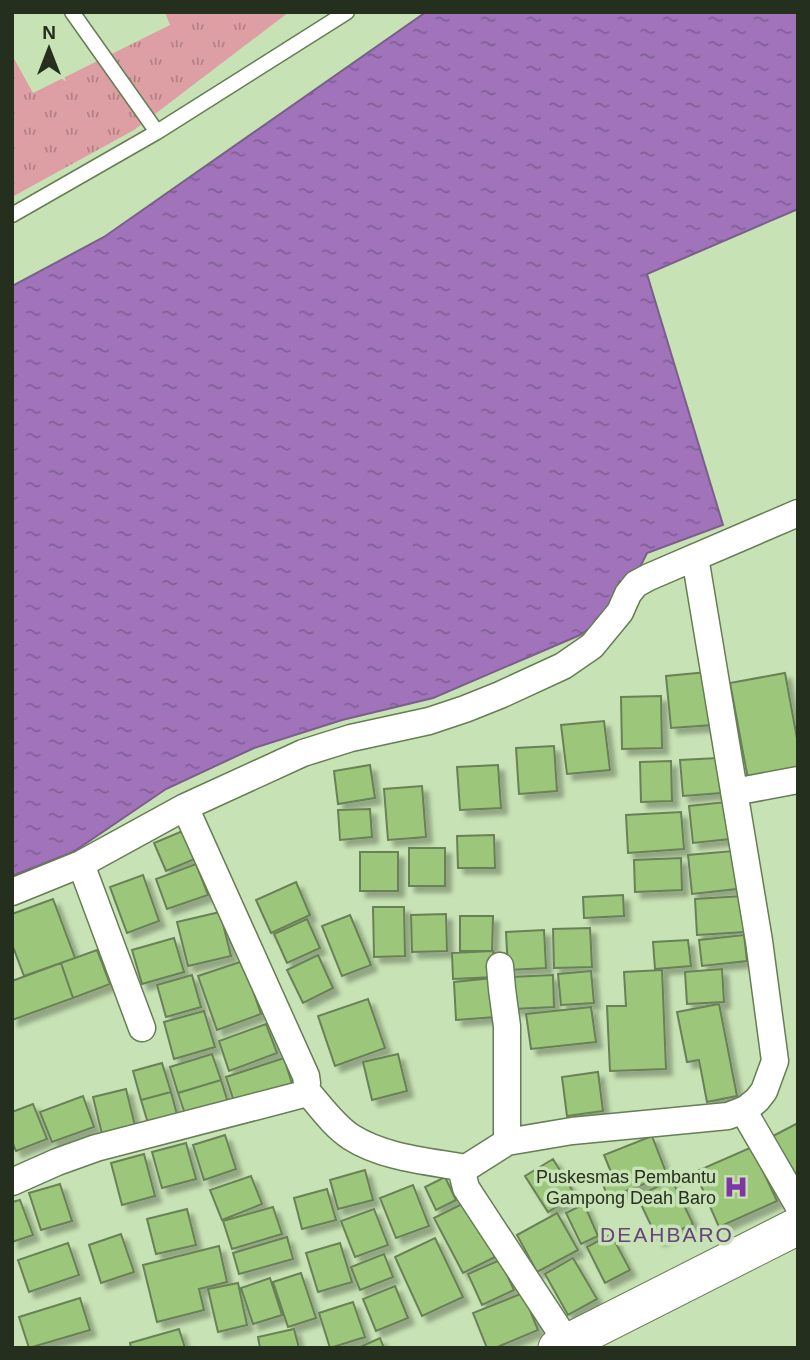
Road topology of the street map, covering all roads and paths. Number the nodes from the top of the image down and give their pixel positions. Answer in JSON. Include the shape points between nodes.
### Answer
{"nodes":[{"id":1,"x":72,"y":12,"type":"edge"},
{"id":2,"x":347,"y":12,"type":"edge"},
{"id":3,"x":157,"y":132,"type":"junction"},
{"id":4,"x":12,"y":215,"type":"edge"},
{"id":5,"x":798,"y":513,"type":"edge"},
{"id":6,"x":695,"y":558,"type":"junction"},
{"id":7,"x":798,"y":780,"type":"edge"},
{"id":8,"x":734,"y":792,"type":"junction"},
{"id":9,"x":185,"y":807,"type":"junction"},
{"id":10,"x":81,"y":864,"type":"junction"},
{"id":11,"x":12,"y":892,"type":"edge"},
{"id":12,"x":500,"y":966,"type":"dead end"},
{"id":13,"x":142,"y":1028,"type":"dead end"},
{"id":14,"x":306,"y":1090,"type":"junction"},
{"id":15,"x":743,"y":1110,"type":"junction"},
{"id":16,"x":508,"y":1142,"type":"junction"},
{"id":17,"x":466,"y":1168,"type":"junction"},
{"id":18,"x":12,"y":1182,"type":"edge"},
{"id":19,"x":798,"y":1205,"type":"edge"},
{"id":20,"x":798,"y":1226,"type":"edge"},
{"id":21,"x":562,"y":1345,"type":"edge"}],
"edges":[{"from":1,"to":3,"type":"lane"},
{"from":2,"to":3,"type":"lane"},
{"from":3,"to":4,"type":"lane"},
{"from":5,"to":6,"type":"street"},
{"from":6,"to":8,"type":"street"},
{"from":6,"to":9,"type":"street","via":[[636,584],[605,632],[563,666],[429,721],[303,752]]},
{"from":7,"to":8,"type":"street"},
{"from":8,"to":15,"type":"street","via":[[775,1061],[764,1091]]},
{"from":9,"to":10,"type":"street"},
{"from":9,"to":14,"type":"street","via":[[306,1076]]},
{"from":10,"to":11,"type":"street"},
{"from":10,"to":13,"type":"street"},
{"from":12,"to":16,"type":"street","via":[[508,1026]]},
{"from":14,"to":17,"type":"street","via":[[350,1136],[380,1151]]},
{"from":14,"to":18,"type":"street","via":[[96,1148]]},
{"from":15,"to":16,"type":"street","via":[[728,1116]]},
{"from":15,"to":19,"type":"street"},
{"from":16,"to":17,"type":"street"},
{"from":17,"to":21,"type":"street","via":[[466,1188]]},
{"from":20,"to":21,"type":"street"}]}
